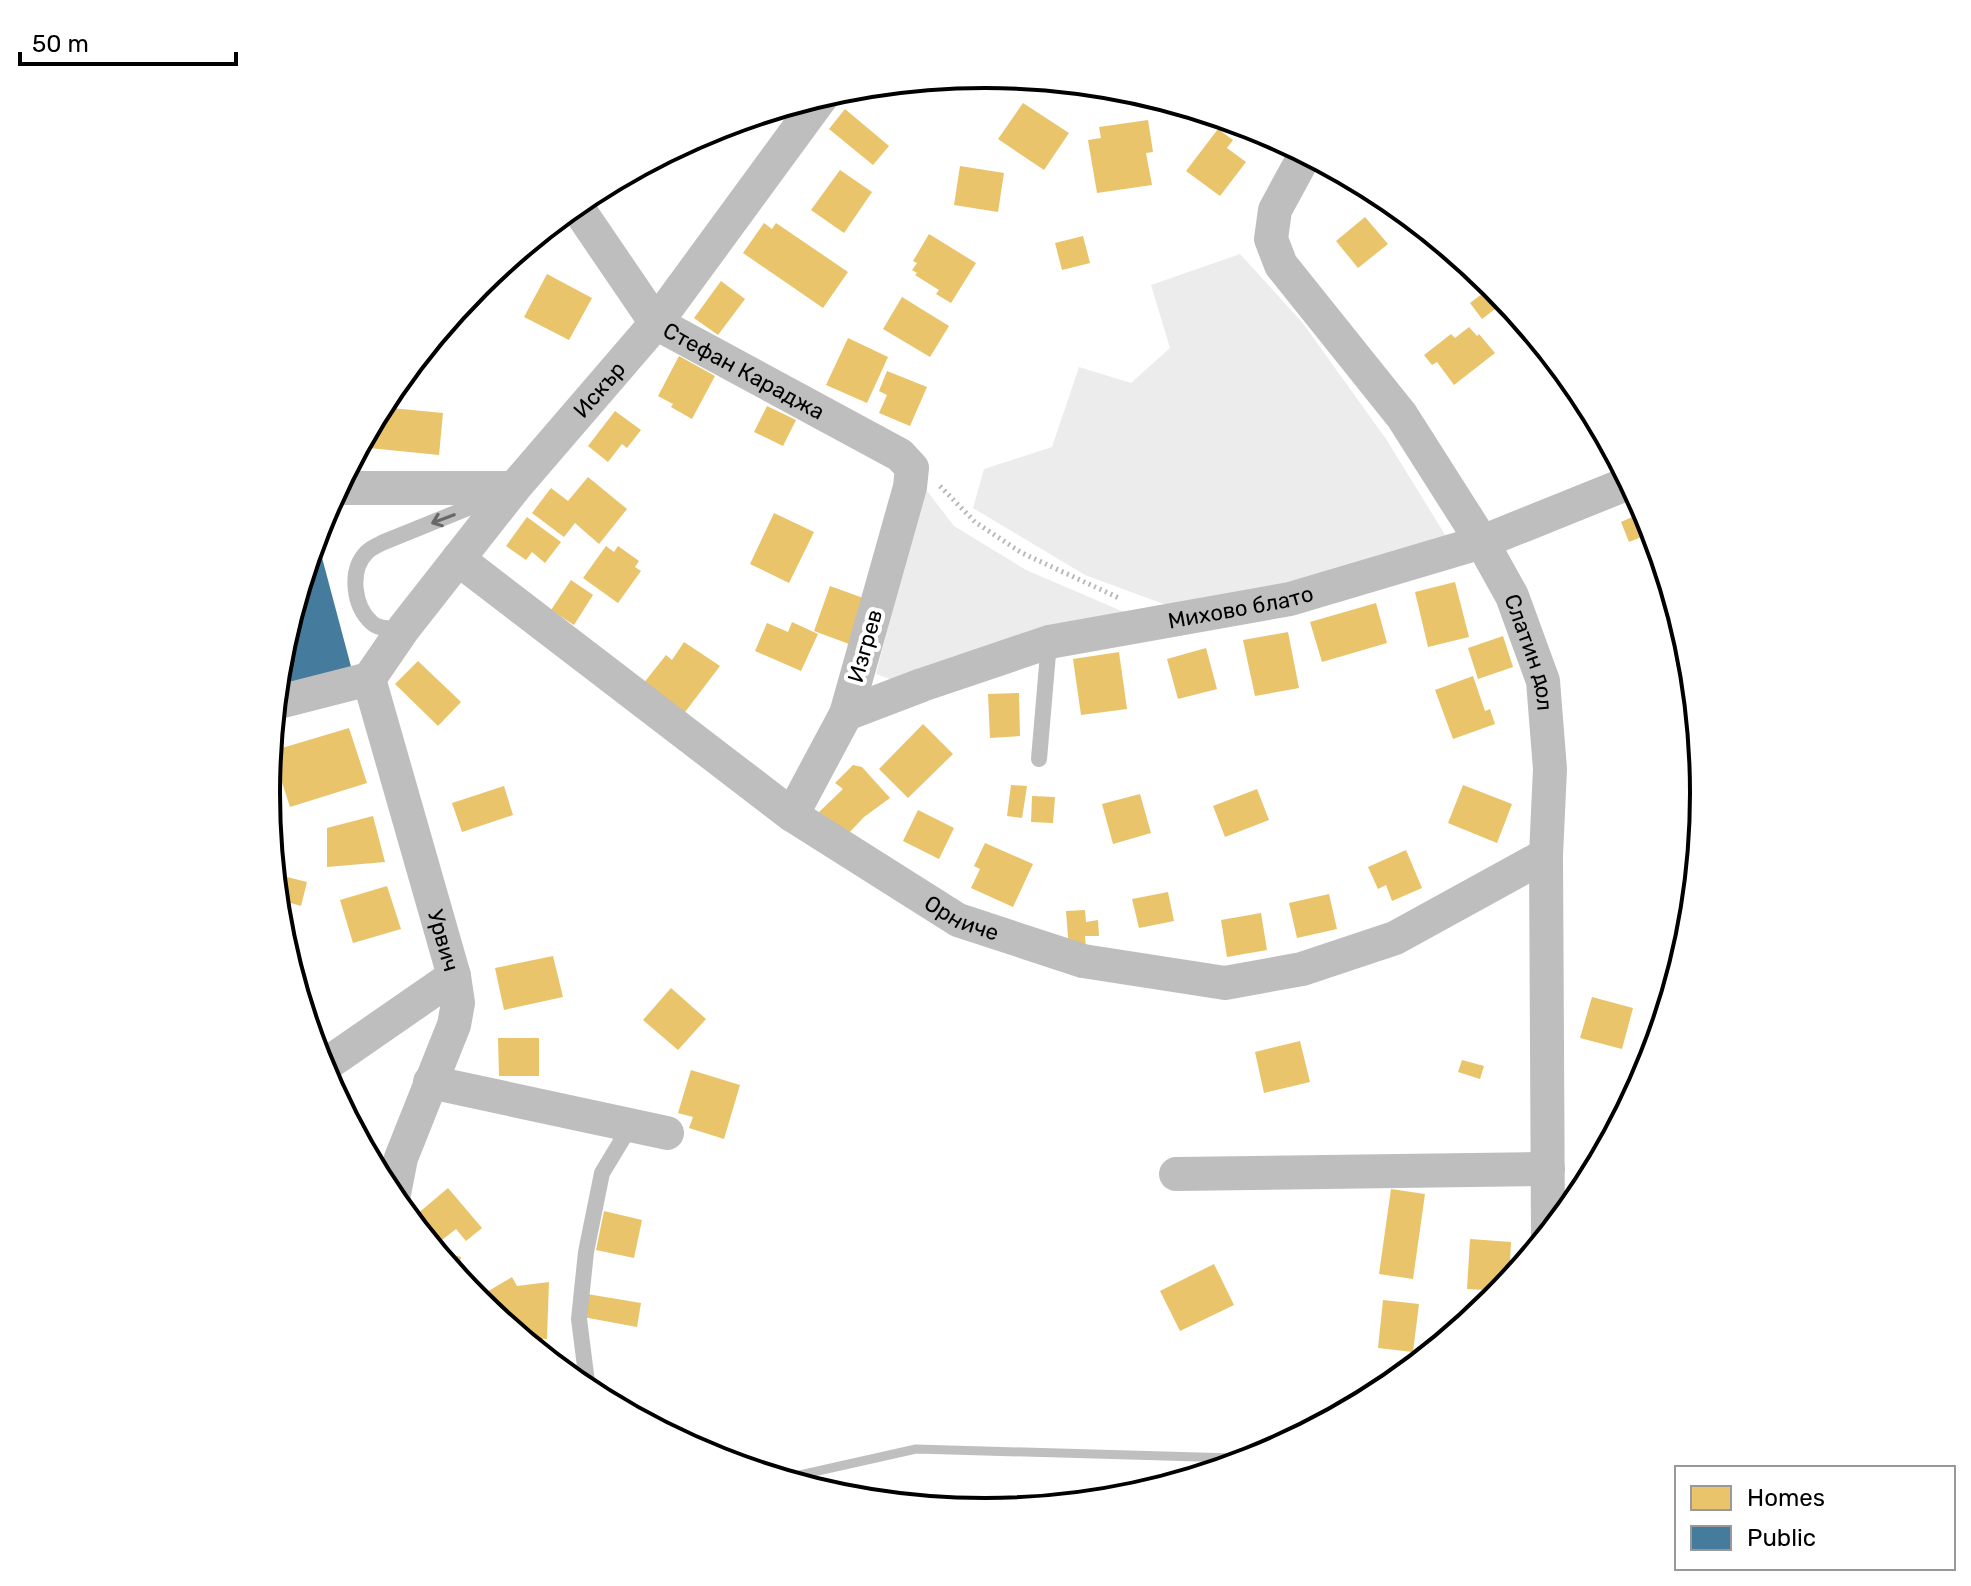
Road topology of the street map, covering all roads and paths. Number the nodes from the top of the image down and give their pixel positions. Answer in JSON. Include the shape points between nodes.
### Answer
{"nodes":[{"id":1,"x":812,"y":110,"type":"edge"},
{"id":2,"x":1301,"y":163,"type":"edge"},
{"id":3,"x":583,"y":215,"type":"edge"},
{"id":4,"x":656,"y":323,"type":"junction"},
{"id":5,"x":912,"y":468,"type":"junction"},
{"id":6,"x":1620,"y":486,"type":"edge"},
{"id":7,"x":350,"y":488,"type":"edge"},
{"id":8,"x":514,"y":488,"type":"junction"},
{"id":9,"x":1482,"y":542,"type":"junction"},
{"id":10,"x":458,"y":559,"type":"junction"},
{"id":11,"x":1170,"y":620,"type":"junction"},
{"id":12,"x":404,"y":628,"type":"junction"},
{"id":13,"x":1049,"y":642,"type":"junction"},
{"id":14,"x":369,"y":679,"type":"junction"},
{"id":15,"x":287,"y":700,"type":"edge"},
{"id":16,"x":846,"y":714,"type":"junction"},
{"id":17,"x":1039,"y":759,"type":"dead end"},
{"id":18,"x":792,"y":815,"type":"junction"},
{"id":19,"x":1546,"y":855,"type":"junction"},
{"id":20,"x":454,"y":976,"type":"junction"},
{"id":21,"x":332,"y":1056,"type":"edge"},
{"id":22,"x":430,"y":1082,"type":"junction"},
{"id":23,"x":631,"y":1125,"type":"junction"},
{"id":24,"x":667,"y":1133,"type":"dead end"},
{"id":25,"x":1548,"y":1169,"type":"junction"},
{"id":26,"x":1176,"y":1174,"type":"dead end"},
{"id":27,"x":397,"y":1181,"type":"edge"},
{"id":28,"x":1548,"y":1218,"type":"edge"},
{"id":29,"x":586,"y":1373,"type":"edge"}],
"edges":[{"from":1,"to":4,"type":"street","name":"Искър"},
{"from":2,"to":9,"type":"street","name":"Слатин дол","via":[[1275,210],[1271,239],[1281,265],[1402,416]]},
{"from":3,"to":4,"type":"street","name":"Стефан Караджа"},
{"from":4,"to":5,"type":"street","name":"Стефан Караджа","via":[[900,455]]},
{"from":4,"to":8,"type":"street","name":"Искър"},
{"from":5,"to":11,"type":"path","via":[[938,484],[975,522],[1022,553]]},
{"from":5,"to":16,"type":"street","name":"Изгрев"},
{"from":6,"to":9,"type":"street","name":"Михово блато"},
{"from":7,"to":8,"type":"street"},
{"from":8,"to":10,"type":"street","name":"Искър"},
{"from":8,"to":12,"type":"lane","one_way":true,"via":[[369,550],[360,561],[355,580],[360,605],[373,624]]},
{"from":9,"to":11,"type":"street","name":"Михово блато","via":[[1290,599]]},
{"from":9,"to":19,"type":"street","name":"Слатин дол","via":[[1512,596],[1543,681],[1550,769]]},
{"from":10,"to":12,"type":"street","name":"Искър"},
{"from":10,"to":18,"type":"street","name":"Орниче"},
{"from":11,"to":13,"type":"street","name":"Михово блато"},
{"from":12,"to":14,"type":"street","name":"Искър"},
{"from":13,"to":16,"type":"street","name":"Михово блато"},
{"from":13,"to":17,"type":"lane"},
{"from":14,"to":15,"type":"street"},
{"from":14,"to":20,"type":"street","name":"Урвич"},
{"from":16,"to":18,"type":"street","name":"Изгрев"},
{"from":18,"to":19,"type":"street","name":"Орниче","via":[[958,920],[1083,961],[1225,983],[1302,969],[1395,938]]},
{"from":19,"to":25,"type":"street","name":"Слатин дол"},
{"from":20,"to":21,"type":"street"},
{"from":20,"to":22,"type":"street","name":"Урвич","via":[[454,1025]]},
{"from":22,"to":23,"type":"street"},
{"from":22,"to":27,"type":"street","name":"Урвич"},
{"from":23,"to":24,"type":"street"},
{"from":23,"to":29,"type":"lane","via":[[602,1173],[586,1252],[579,1319]]},
{"from":25,"to":26,"type":"street"},
{"from":25,"to":28,"type":"street","name":"Слатин дол"}]}
